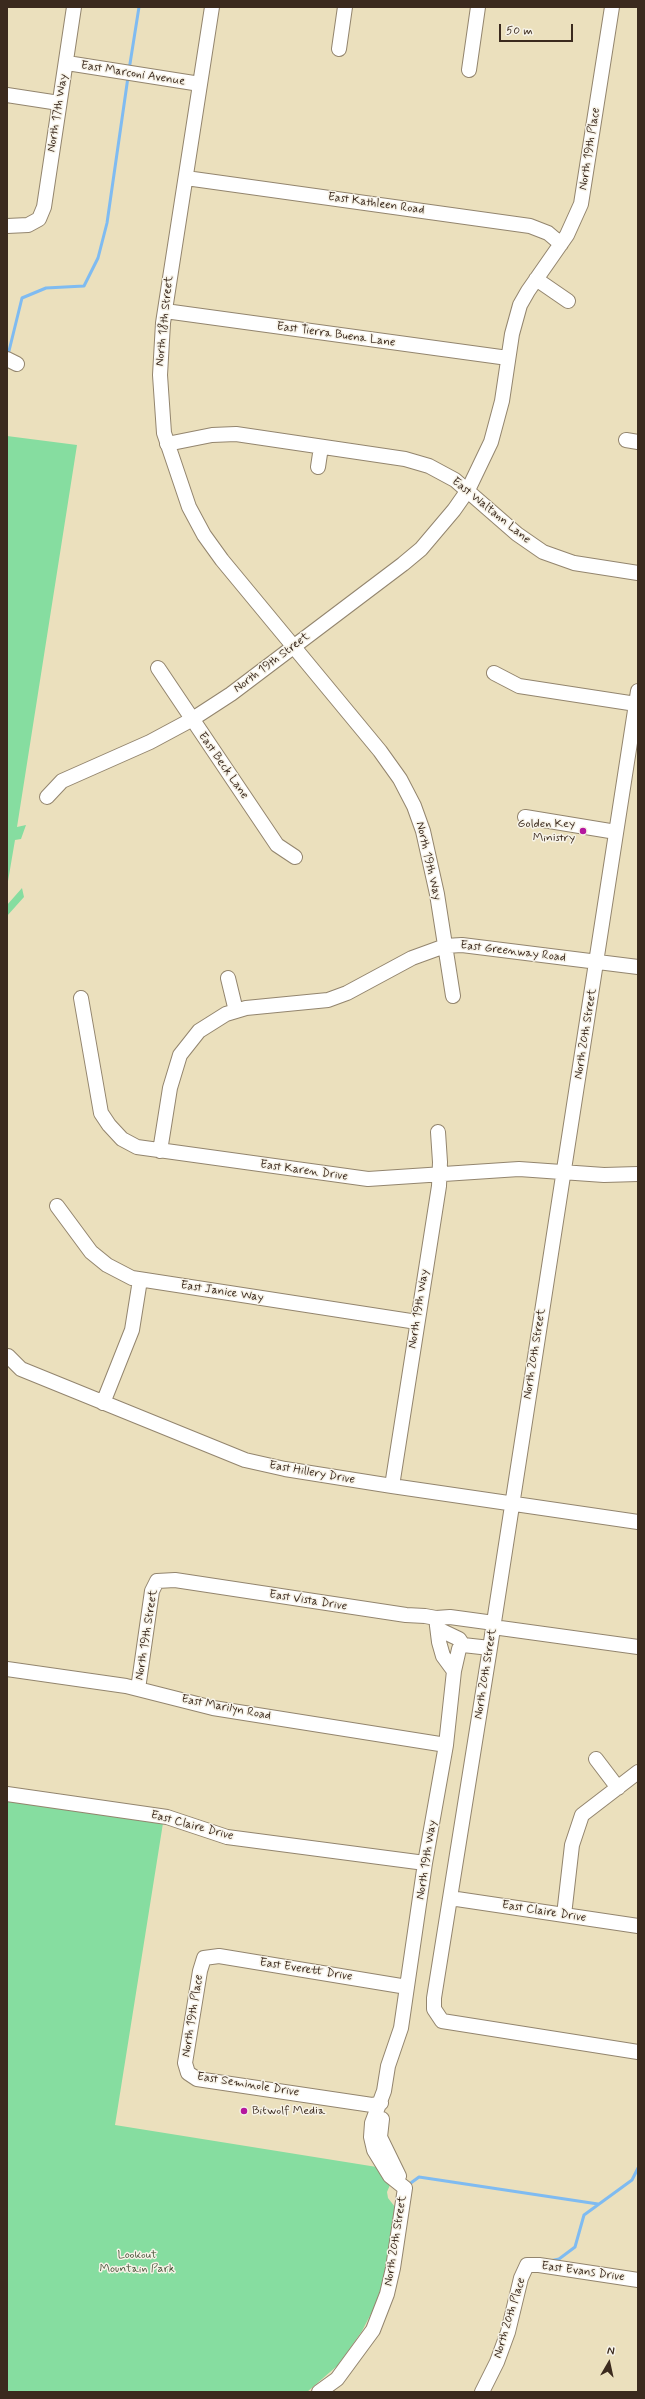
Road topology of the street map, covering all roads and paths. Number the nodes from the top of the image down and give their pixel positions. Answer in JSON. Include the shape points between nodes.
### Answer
{"nodes":[{"id":1,"x":74,"y":7,"type":"edge"},
{"id":2,"x":212,"y":7,"type":"edge"},
{"id":3,"x":345,"y":7,"type":"edge"},
{"id":4,"x":478,"y":7,"type":"edge"},
{"id":5,"x":612,"y":7,"type":"edge"},
{"id":6,"x":338,"y":49,"type":"dead end"},
{"id":7,"x":67,"y":63,"type":"junction"},
{"id":8,"x":469,"y":70,"type":"dead end"},
{"id":9,"x":200,"y":84,"type":"junction"},
{"id":10,"x":7,"y":95,"type":"edge"},
{"id":11,"x":59,"y":103,"type":"junction"},
{"id":12,"x":186,"y":178,"type":"junction"},
{"id":13,"x":7,"y":226,"type":"edge"},
{"id":14,"x":561,"y":244,"type":"junction"},
{"id":15,"x":536,"y":279,"type":"junction"},
{"id":16,"x":568,"y":301,"type":"dead end"},
{"id":17,"x":165,"y":311,"type":"junction"},
{"id":18,"x":508,"y":358,"type":"junction"},
{"id":19,"x":167,"y":444,"type":"junction"},
{"id":20,"x":321,"y":447,"type":"junction"},
{"id":21,"x":318,"y":467,"type":"dead end"},
{"id":22,"x":468,"y":490,"type":"junction"},
{"id":23,"x":638,"y":573,"type":"edge"},
{"id":24,"x":294,"y":647,"type":"junction"},
{"id":25,"x":158,"y":668,"type":"dead end"},
{"id":26,"x":494,"y":673,"type":"dead end"},
{"id":27,"x":637,"y":698,"type":"edge"},
{"id":28,"x":191,"y":720,"type":"junction"},
{"id":29,"x":47,"y":797,"type":"dead end"},
{"id":30,"x":525,"y":817,"type":"dead end"},
{"id":31,"x":616,"y":832,"type":"junction"},
{"id":32,"x":295,"y":856,"type":"dead end"},
{"id":33,"x":445,"y":946,"type":"junction"},
{"id":34,"x":597,"y":962,"type":"junction"},
{"id":35,"x":638,"y":967,"type":"edge"},
{"id":36,"x":228,"y":978,"type":"dead end"},
{"id":37,"x":453,"y":996,"type":"dead end"},
{"id":38,"x":81,"y":998,"type":"dead end"},
{"id":39,"x":236,"y":1010,"type":"junction"},
{"id":40,"x":438,"y":1132,"type":"dead end"},
{"id":41,"x":160,"y":1151,"type":"junction"},
{"id":42,"x":564,"y":1172,"type":"junction"},
{"id":43,"x":439,"y":1174,"type":"junction"},
{"id":44,"x":638,"y":1174,"type":"edge"},
{"id":45,"x":58,"y":1206,"type":"dead end"},
{"id":46,"x":140,"y":1280,"type":"junction"},
{"id":47,"x":417,"y":1322,"type":"junction"},
{"id":48,"x":8,"y":1356,"type":"edge"},
{"id":49,"x":102,"y":1403,"type":"junction"},
{"id":50,"x":392,"y":1486,"type":"junction"},
{"id":51,"x":511,"y":1504,"type":"junction"},
{"id":52,"x":638,"y":1522,"type":"edge"},
{"id":53,"x":157,"y":1581,"type":"joint"},
{"id":54,"x":460,"y":1619,"type":"junction"},
{"id":55,"x":437,"y":1624,"type":"junction"},
{"id":56,"x":494,"y":1625,"type":"junction"},
{"id":57,"x":458,"y":1640,"type":"junction"},
{"id":58,"x":638,"y":1647,"type":"edge"},
{"id":59,"x":490,"y":1648,"type":"junction"},
{"id":60,"x":7,"y":1669,"type":"edge"},
{"id":61,"x":454,"y":1671,"type":"junction"},
{"id":62,"x":138,"y":1689,"type":"junction"},
{"id":63,"x":446,"y":1745,"type":"junction"},
{"id":64,"x":596,"y":1759,"type":"dead end"},
{"id":65,"x":638,"y":1772,"type":"edge"},
{"id":66,"x":618,"y":1788,"type":"junction"},
{"id":67,"x":7,"y":1794,"type":"edge"},
{"id":68,"x":425,"y":1863,"type":"junction"},
{"id":69,"x":450,"y":1898,"type":"junction"},
{"id":70,"x":564,"y":1915,"type":"junction"},
{"id":71,"x":638,"y":1926,"type":"edge"},
{"id":72,"x":204,"y":1958,"type":"joint"},
{"id":73,"x":407,"y":1986,"type":"junction"},
{"id":74,"x":638,"y":2052,"type":"edge"},
{"id":75,"x":188,"y":2074,"type":"joint"},
{"id":76,"x":381,"y":2103,"type":"junction"},
{"id":77,"x":405,"y":2188,"type":"joint"},
{"id":78,"x":527,"y":2265,"type":"joint"},
{"id":79,"x":638,"y":2280,"type":"edge"},
{"id":80,"x":320,"y":2392,"type":"edge"},
{"id":81,"x":482,"y":2392,"type":"edge"}],
"edges":[{"from":1,"to":7,"type":"street","name":"North 17th Way"},
{"from":2,"to":9,"type":"street","name":"North 18th Street"},
{"from":3,"to":6,"type":"street"},
{"from":4,"to":8,"type":"street"},
{"from":5,"to":14,"type":"street","name":"North 19th Place","via":[[584,193],[574,223]]},
{"from":7,"to":9,"type":"street","name":"East Marconi Avenue"},
{"from":7,"to":11,"type":"street","name":"North 17th Way"},
{"from":9,"to":12,"type":"street","name":"North 18th Street"},
{"from":10,"to":11,"type":"street"},
{"from":11,"to":13,"type":"street","name":"North 17th Way","via":[[44,207],[39,219],[28,225]]},
{"from":12,"to":14,"type":"street","name":"East Kathleen Road","via":[[530,226],[548,233]]},
{"from":12,"to":17,"type":"street","name":"North 18th Street"},
{"from":14,"to":15,"type":"street","name":"North 19th Place"},
{"from":15,"to":16,"type":"street"},
{"from":15,"to":18,"type":"street","name":"North 19th Place","via":[[515,319]]},
{"from":17,"to":18,"type":"street","name":"East Tierra Buena Lane"},
{"from":17,"to":19,"type":"street","name":"North 18th Street","via":[[160,375],[163,426]]},
{"from":18,"to":22,"type":"street","name":"North 19th Place","via":[[496,428]]},
{"from":19,"to":20,"type":"street","name":"East Waltann Lane","via":[[212,434],[236,434]]},
{"from":19,"to":24,"type":"street","name":"North 18th Street","via":[[189,506],[204,535]]},
{"from":20,"to":21,"type":"street"},
{"from":20,"to":22,"type":"street","name":"East Waltann Lane","via":[[405,459],[429,466]]},
{"from":22,"to":23,"type":"street","name":"East Waltann Lane","via":[[517,534],[543,552],[574,563]]},
{"from":22,"to":24,"type":"street","name":"North 19th Street","via":[[421,549]]},
{"from":24,"to":28,"type":"street","name":"North 19th Street"},
{"from":24,"to":33,"type":"street","name":"North 19th Way","via":[[380,751],[400,779],[414,806],[423,831],[436,887]]},
{"from":25,"to":28,"type":"street","name":"East Beck Lane"},
{"from":26,"to":27,"type":"street","via":[[520,686]]},
{"from":27,"to":31,"type":"street","name":"North 20th Street"},
{"from":28,"to":29,"type":"street","name":"North 19th Street","via":[[122,756],[62,782]]},
{"from":28,"to":32,"type":"street","name":"East Beck Lane","via":[[277,845]]},
{"from":30,"to":31,"type":"street"},
{"from":31,"to":34,"type":"street","name":"North 20th Street"},
{"from":33,"to":34,"type":"street","name":"East Greenway Road","via":[[462,945]]},
{"from":33,"to":37,"type":"street","name":"North 19th Way"},
{"from":33,"to":39,"type":"street","name":"East Greenway Road","via":[[423,953],[347,993],[328,1000]]},
{"from":34,"to":35,"type":"street","name":"East Greenway Road"},
{"from":34,"to":42,"type":"street","name":"North 20th Street"},
{"from":36,"to":39,"type":"street"},
{"from":38,"to":41,"type":"street","name":"East Karen Drive","via":[[101,1113],[122,1139],[137,1147]]},
{"from":39,"to":41,"type":"street","via":[[214,1020],[199,1031],[180,1055],[170,1088]]},
{"from":40,"to":43,"type":"street","name":"North 19th Way"},
{"from":41,"to":43,"type":"street","name":"East Karen Drive","via":[[362,1179]]},
{"from":42,"to":43,"type":"street","name":"East Karen Drive","via":[[519,1169]]},
{"from":42,"to":44,"type":"street","name":"East Karen Drive","via":[[604,1176]]},
{"from":42,"to":51,"type":"street","name":"North 20th Street"},
{"from":43,"to":47,"type":"street","name":"North 19th Way"},
{"from":45,"to":46,"type":"street","name":"East Janice Way","via":[[91,1252],[107,1265]]},
{"from":46,"to":47,"type":"street","name":"East Janice Way"},
{"from":46,"to":49,"type":"street","via":[[132,1330]]},
{"from":47,"to":50,"type":"street","name":"North 19th Way"},
{"from":48,"to":49,"type":"street","name":"East Hillery Drive","via":[[21,1369]]},
{"from":49,"to":50,"type":"street","name":"East Hillery Drive","via":[[245,1460]]},
{"from":50,"to":51,"type":"street","name":"East Hillery Drive"},
{"from":51,"to":52,"type":"street","name":"East Hillery Drive"},
{"from":51,"to":56,"type":"street","name":"North 20th Street"},
{"from":53,"to":55,"type":"street","name":"East Vista Drive","via":[[175,1580]]},
{"from":53,"to":62,"type":"street","name":"North 19th Street","via":[[152,1591]]},
{"from":54,"to":55,"type":"street","name":"East Vista Drive"},
{"from":54,"to":56,"type":"street","name":"East Vista Drive"},
{"from":54,"to":57,"type":"street"},
{"from":55,"to":57,"type":"street","name":"East Vista Drive"},
{"from":55,"to":61,"type":"street","via":[[443,1656]]},
{"from":56,"to":58,"type":"street","name":"East Vista Drive"},
{"from":56,"to":59,"type":"street","name":"North 20th Street"},
{"from":57,"to":59,"type":"street","name":"East Vista Drive"},
{"from":57,"to":61,"type":"street","via":[[459,1649]]},
{"from":59,"to":69,"type":"street","name":"North 20th Street"},
{"from":60,"to":62,"type":"street","name":"East Marilyn Road"},
{"from":61,"to":63,"type":"street","name":"North 19th Way"},
{"from":62,"to":63,"type":"street","name":"East Marilyn Road","via":[[213,1708]]},
{"from":63,"to":68,"type":"street","name":"North 19th Way"},
{"from":64,"to":66,"type":"street"},
{"from":65,"to":66,"type":"street"},
{"from":66,"to":70,"type":"street","via":[[582,1815],[572,1845]]},
{"from":67,"to":68,"type":"street","name":"East Claire Drive","via":[[167,1817],[227,1837]]},
{"from":68,"to":73,"type":"street","name":"North 19th Way"},
{"from":69,"to":70,"type":"street","name":"East Claire Drive"},
{"from":69,"to":74,"type":"street","name":"North 20th Street","via":[[434,1998],[434,2009],[442,2021]]},
{"from":70,"to":71,"type":"street","name":"East Claire Drive"},
{"from":72,"to":73,"type":"street","name":"East Everett Drive","via":[[219,1956]]},
{"from":72,"to":75,"type":"street","name":"North 19th Place","via":[[185,2063]]},
{"from":73,"to":76,"type":"street","name":"North 19th Way","via":[[401,2028],[388,2066]]},
{"from":75,"to":76,"type":"street","name":"East Seminole Drive","via":[[197,2079],[372,2105]]},
{"from":76,"to":77,"type":"street","name":"North 19th Way","via":[[372,2123],[371,2137],[374,2150],[390,2176]]},
{"from":77,"to":80,"type":"street","name":"North 20th Street","via":[[393,2268],[387,2294],[373,2330],[337,2378]]},
{"from":78,"to":79,"type":"street","name":"East Evans Drive"},
{"from":78,"to":81,"type":"street","name":"North 20th Place","via":[[521,2278],[508,2332]]}]}
